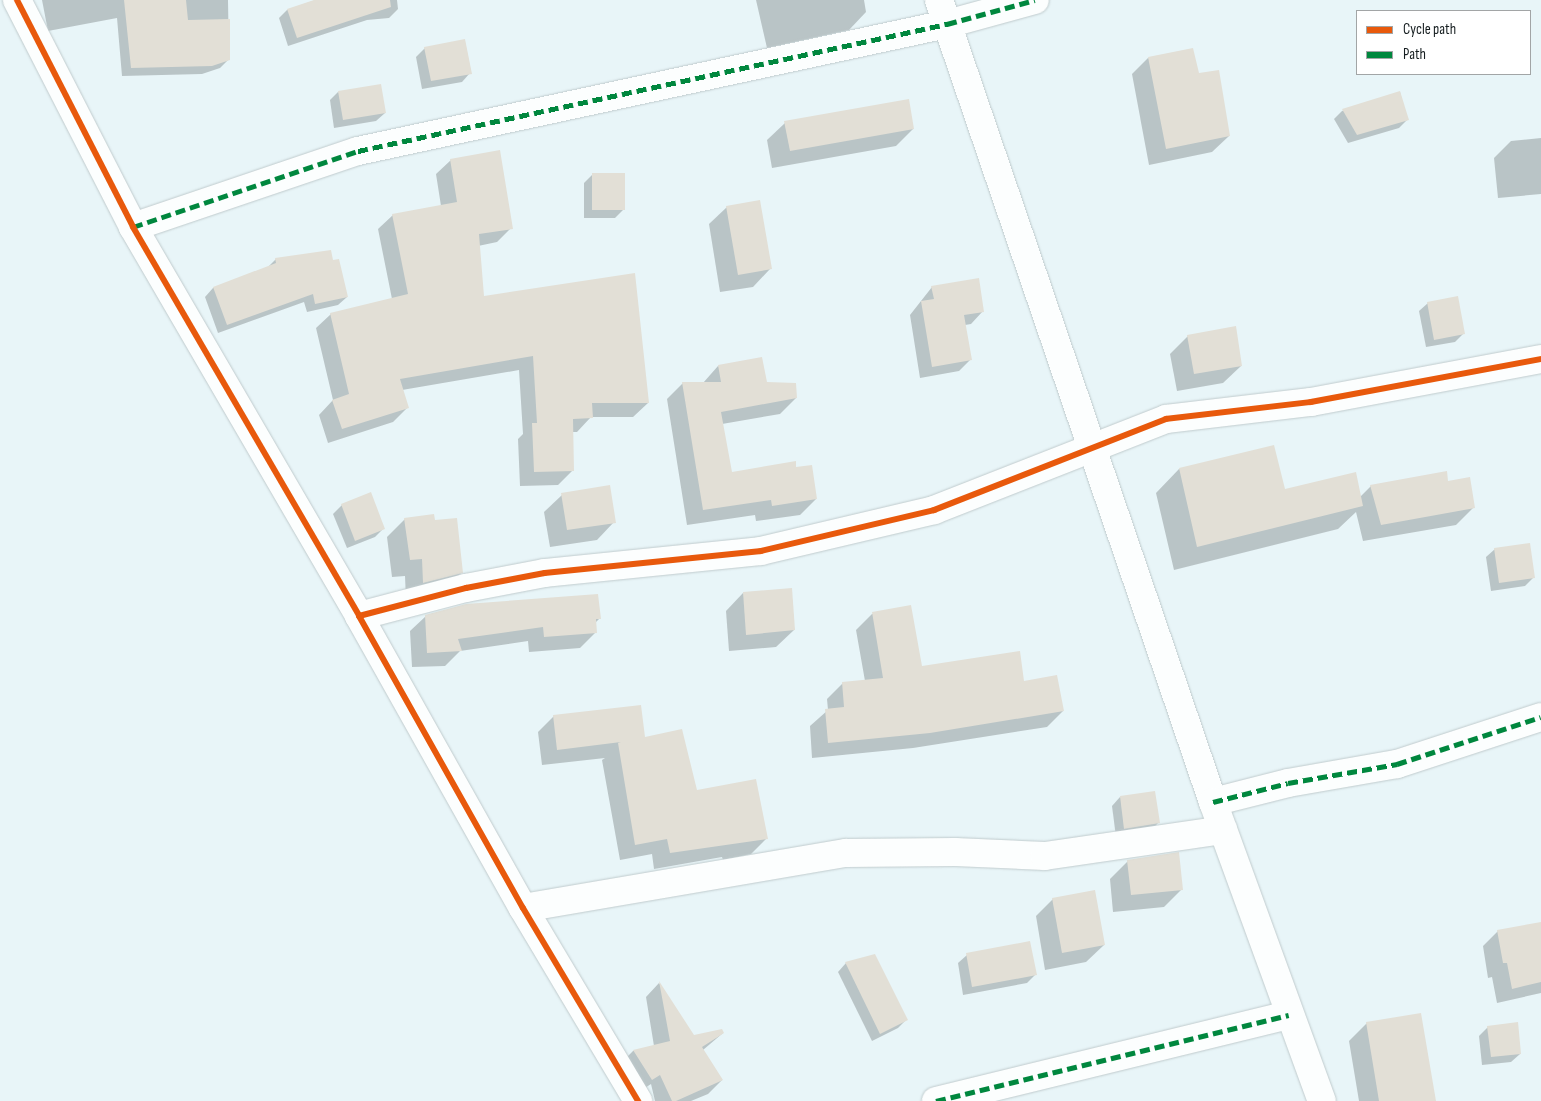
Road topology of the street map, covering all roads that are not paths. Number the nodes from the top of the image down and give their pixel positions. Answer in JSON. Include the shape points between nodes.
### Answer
{"nodes":[{"id":1,"x":17,"y":0,"type":"edge"},
{"id":2,"x":1036,"y":0,"type":"edge"},
{"id":3,"x":943,"y":12,"type":"edge"},
{"id":4,"x":133,"y":226,"type":"junction"},
{"id":5,"x":1541,"y":359,"type":"edge"},
{"id":6,"x":1092,"y":446,"type":"junction"},
{"id":7,"x":359,"y":616,"type":"junction"},
{"id":8,"x":1541,"y":717,"type":"edge"},
{"id":9,"x":1213,"y":802,"type":"junction"},
{"id":10,"x":1223,"y":830,"type":"junction"},
{"id":11,"x":523,"y":908,"type":"junction"},
{"id":12,"x":1289,"y":1015,"type":"junction"},
{"id":13,"x":638,"y":1101,"type":"edge"},
{"id":14,"x":936,"y":1101,"type":"edge"},
{"id":15,"x":1322,"y":1101,"type":"edge"}],
"edges":[{"from":1,"to":4,"type":"street"},
{"from":2,"to":3,"type":"street"},
{"from":3,"to":4,"type":"street","via":[[358,151]]},
{"from":3,"to":6,"type":"street"},
{"from":4,"to":7,"type":"street"},
{"from":5,"to":6,"type":"street","via":[[1311,402],[1166,419]]},
{"from":6,"to":7,"type":"street","via":[[934,510],[761,550],[545,573],[466,588]]},
{"from":6,"to":9,"type":"street"},
{"from":7,"to":11,"type":"street"},
{"from":8,"to":9,"type":"street","via":[[1397,764],[1288,783]]},
{"from":9,"to":10,"type":"street"},
{"from":10,"to":11,"type":"street","via":[[1045,856],[955,852],[846,853]]},
{"from":10,"to":12,"type":"street"},
{"from":11,"to":13,"type":"street"},
{"from":12,"to":14,"type":"street"},
{"from":12,"to":15,"type":"street"}]}
